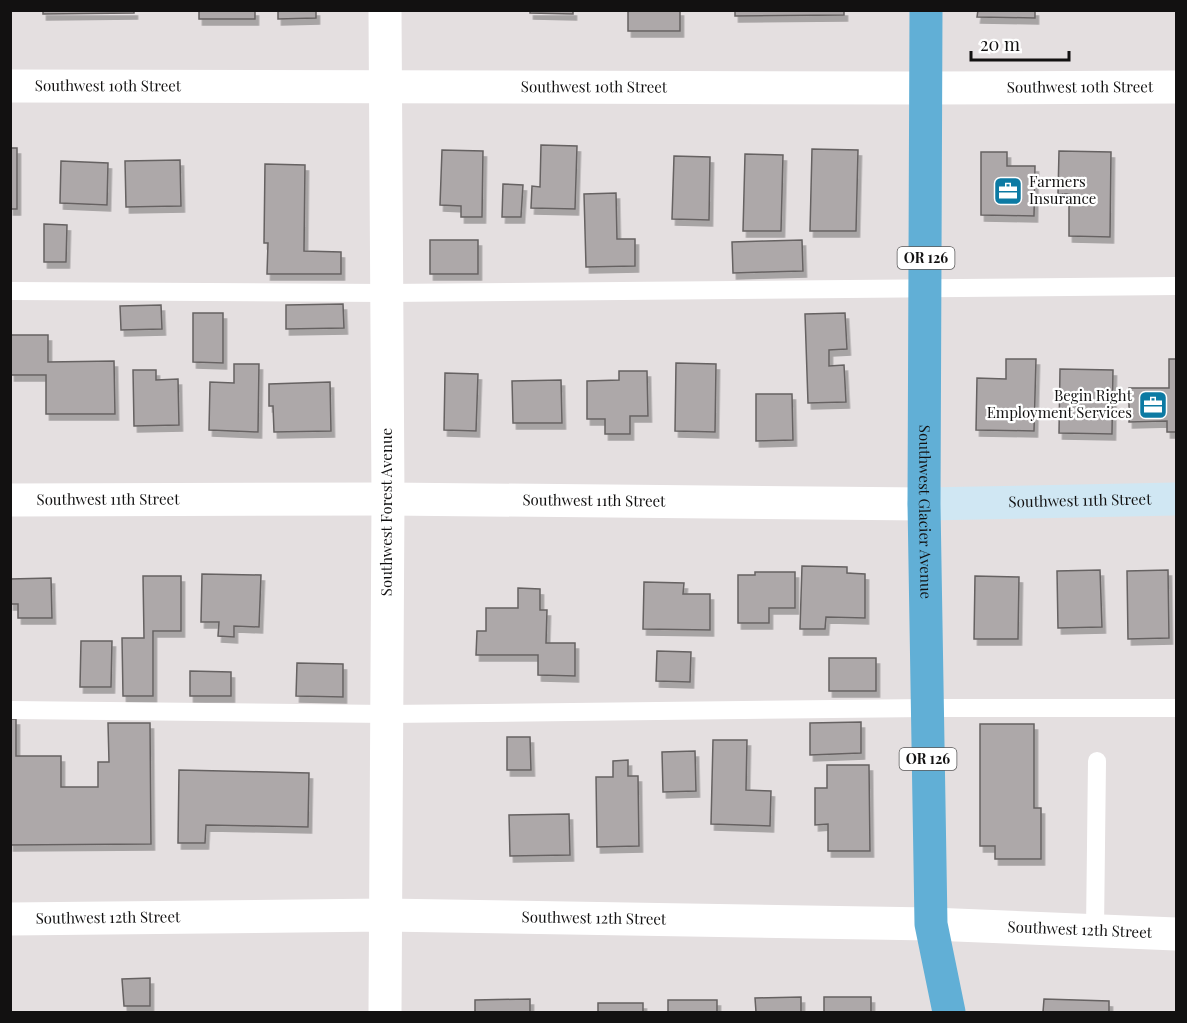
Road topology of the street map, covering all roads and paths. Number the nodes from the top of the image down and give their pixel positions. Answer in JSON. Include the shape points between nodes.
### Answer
{"nodes":[{"id":1,"x":385,"y":10,"type":"edge"},
{"id":2,"x":926,"y":10,"type":"edge"},
{"id":3,"x":10,"y":86,"type":"edge"},
{"id":4,"x":385,"y":86,"type":"junction"},
{"id":5,"x":1176,"y":87,"type":"edge"},
{"id":6,"x":926,"y":88,"type":"junction"},
{"id":7,"x":1176,"y":286,"type":"edge"},
{"id":8,"x":926,"y":288,"type":"junction"},
{"id":9,"x":10,"y":291,"type":"edge"},
{"id":10,"x":385,"y":293,"type":"junction"},
{"id":11,"x":388,"y":499,"type":"junction"},
{"id":12,"x":1176,"y":499,"type":"edge"},
{"id":13,"x":10,"y":500,"type":"edge"},
{"id":14,"x":924,"y":504,"type":"junction"},
{"id":15,"x":927,"y":708,"type":"junction"},
{"id":16,"x":1176,"y":708,"type":"edge"},
{"id":17,"x":10,"y":710,"type":"edge"},
{"id":18,"x":387,"y":714,"type":"junction"},
{"id":19,"x":1097,"y":761,"type":"dead end"},
{"id":20,"x":385,"y":915,"type":"junction"},
{"id":21,"x":10,"y":919,"type":"edge"},
{"id":22,"x":931,"y":924,"type":"junction"},
{"id":23,"x":1095,"y":930,"type":"junction"},
{"id":24,"x":1176,"y":934,"type":"edge"},
{"id":25,"x":385,"y":1012,"type":"edge"},
{"id":26,"x":949,"y":1012,"type":"edge"}],
"edges":[{"from":1,"to":4,"type":"street","name":"Southwest Forest Avenue"},
{"from":2,"to":6,"type":"highway","name":"Southwest Glacier Avenue","number":"OR 126"},
{"from":3,"to":4,"type":"street","name":"Southwest 10th Street"},
{"from":4,"to":6,"type":"street","name":"Southwest 10th Street"},
{"from":4,"to":10,"type":"street","name":"Southwest Forest Avenue"},
{"from":5,"to":6,"type":"street","name":"Southwest 10th Street"},
{"from":6,"to":8,"type":"highway","name":"Southwest Glacier Avenue","number":"OR 126"},
{"from":7,"to":8,"type":"lane"},
{"from":8,"to":10,"type":"lane"},
{"from":8,"to":14,"type":"highway","name":"Southwest Glacier Avenue","number":"OR 126"},
{"from":9,"to":10,"type":"lane"},
{"from":10,"to":11,"type":"street","name":"Southwest Forest Avenue"},
{"from":11,"to":13,"type":"street","name":"Southwest 11th Street"},
{"from":11,"to":14,"type":"street","name":"Southwest 11th Street"},
{"from":11,"to":18,"type":"street","name":"Southwest Forest Avenue"},
{"from":12,"to":14,"type":"main road","name":"Southwest 11th Street"},
{"from":14,"to":15,"type":"highway","name":"Southwest Glacier Avenue","number":"OR 126"},
{"from":15,"to":16,"type":"lane"},
{"from":15,"to":18,"type":"lane"},
{"from":15,"to":22,"type":"highway","name":"Southwest Glacier Avenue","number":"OR 126"},
{"from":17,"to":18,"type":"lane"},
{"from":18,"to":20,"type":"street","name":"Southwest Forest Avenue"},
{"from":19,"to":23,"type":"lane"},
{"from":20,"to":21,"type":"street","name":"Southwest 12th Street"},
{"from":20,"to":22,"type":"street","name":"Southwest 12th Street"},
{"from":20,"to":25,"type":"street","name":"Southwest Forest Avenue"},
{"from":22,"to":23,"type":"street","name":"Southwest 12th Street"},
{"from":22,"to":26,"type":"highway","name":"Southwest Glacier Avenue","number":"OR 126"},
{"from":23,"to":24,"type":"street","name":"Southwest 12th Street"}]}
